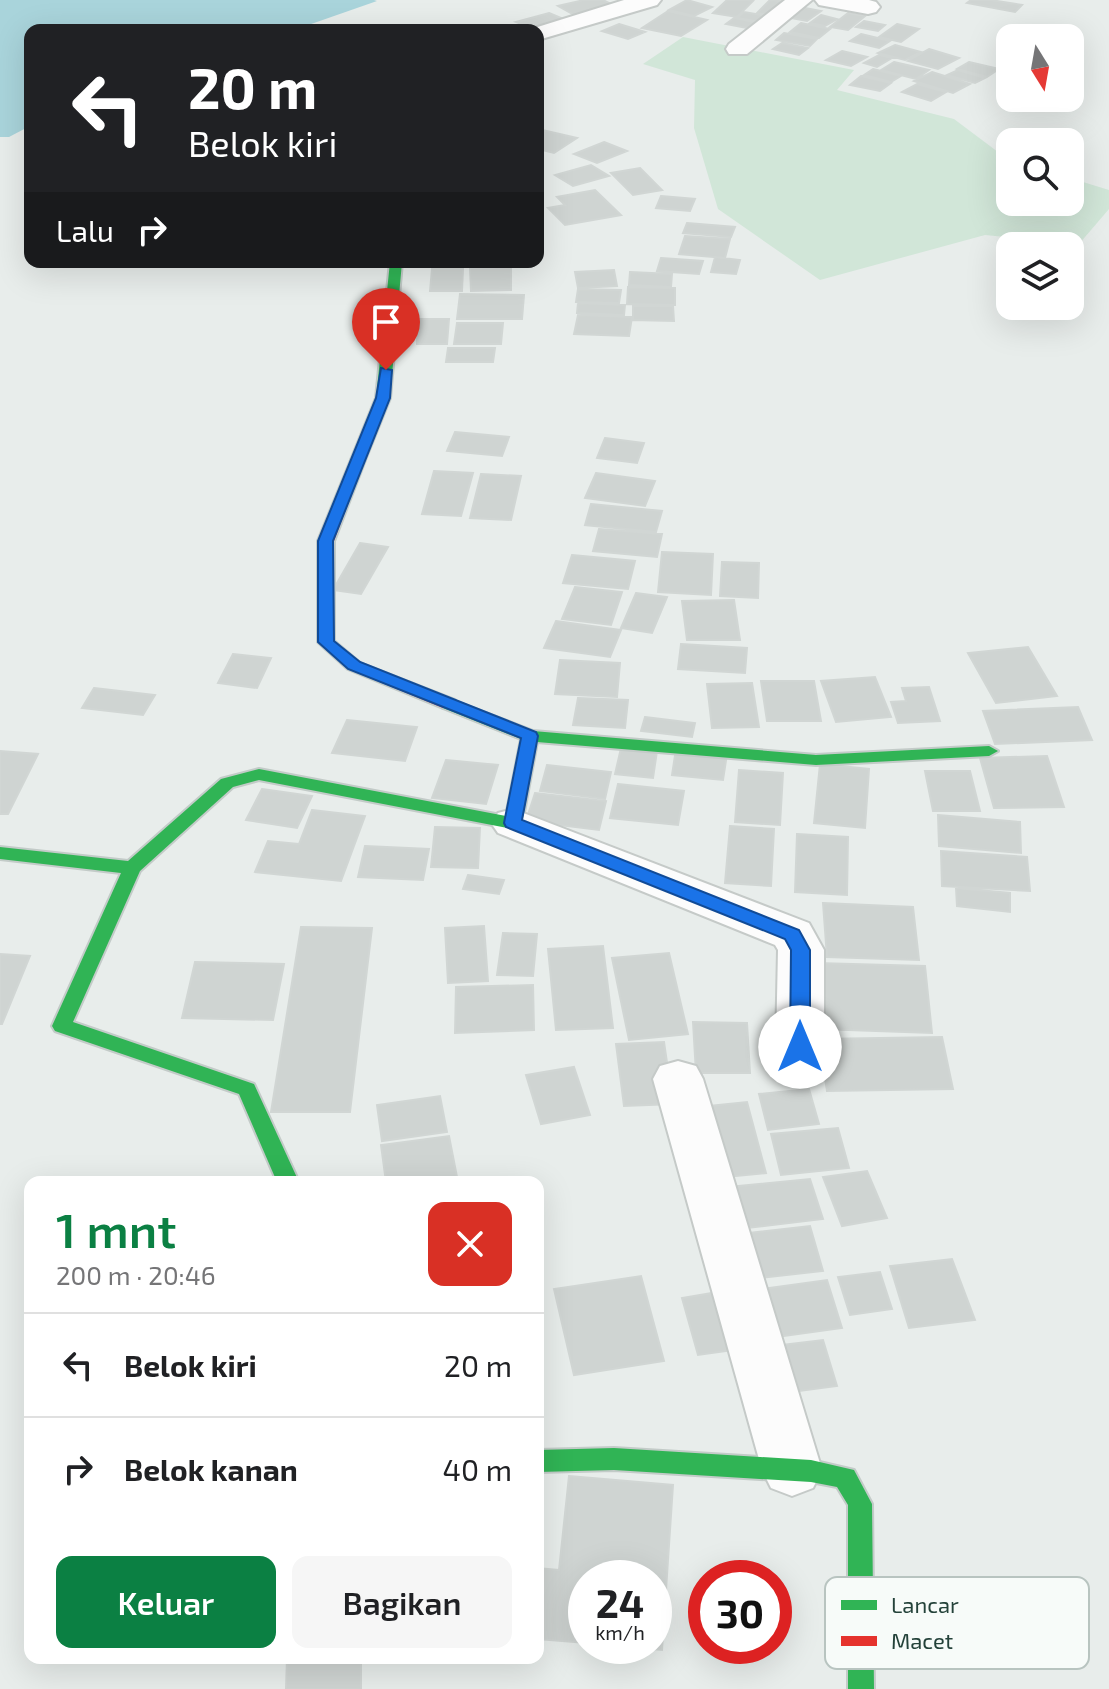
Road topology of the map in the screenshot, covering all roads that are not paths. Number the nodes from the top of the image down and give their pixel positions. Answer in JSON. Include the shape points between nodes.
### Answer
{"nodes":[{"id":1,"x":649,"y":0,"type":"edge"},
{"id":2,"x":800,"y":0,"type":"edge"},
{"id":3,"x":827,"y":0,"type":"edge"},
{"id":4,"x":868,"y":7,"type":"dead end"},
{"id":5,"x":544,"y":31,"type":"edge"},
{"id":6,"x":738,"y":49,"type":"dead end"},
{"id":7,"x":395,"y":268,"type":"edge"},
{"id":8,"x":530,"y":736,"type":"junction"},
{"id":9,"x":989,"y":751,"type":"dead end"},
{"id":10,"x":513,"y":823,"type":"junction"},
{"id":11,"x":0,"y":853,"type":"edge"},
{"id":12,"x":132,"y":868,"type":"junction"},
{"id":13,"x":800,"y":1047,"type":"dead end"},
{"id":14,"x":678,"y":1079,"type":"dead end"},
{"id":15,"x":285,"y":1176,"type":"edge"},
{"id":16,"x":544,"y":1461,"type":"edge"},
{"id":17,"x":792,"y":1470,"type":"junction"},
{"id":18,"x":860,"y":1577,"type":"edge"},
{"id":19,"x":861,"y":1669,"type":"edge"},
{"id":20,"x":861,"y":1689,"type":"edge"}],
"edges":[{"from":1,"to":5,"type":"street"},
{"from":2,"to":6,"type":"street"},
{"from":3,"to":4,"type":"street"},
{"from":7,"to":8,"type":"street","via":[[383,398],[326,541],[326,642],[354,666]]},
{"from":8,"to":9,"type":"street","via":[[816,760]]},
{"from":8,"to":10,"type":"street"},
{"from":10,"to":12,"type":"street","via":[[259,774],[227,783]]},
{"from":10,"to":13,"type":"street","via":[[793,934],[801,950]]},
{"from":11,"to":12,"type":"street"},
{"from":12,"to":15,"type":"street","via":[[62,1026],[247,1089]]},
{"from":14,"to":17,"type":"street"},
{"from":16,"to":17,"type":"street","via":[[614,1459]]},
{"from":17,"to":18,"type":"street","via":[[845,1478],[860,1504]]},
{"from":19,"to":20,"type":"street"}]}
